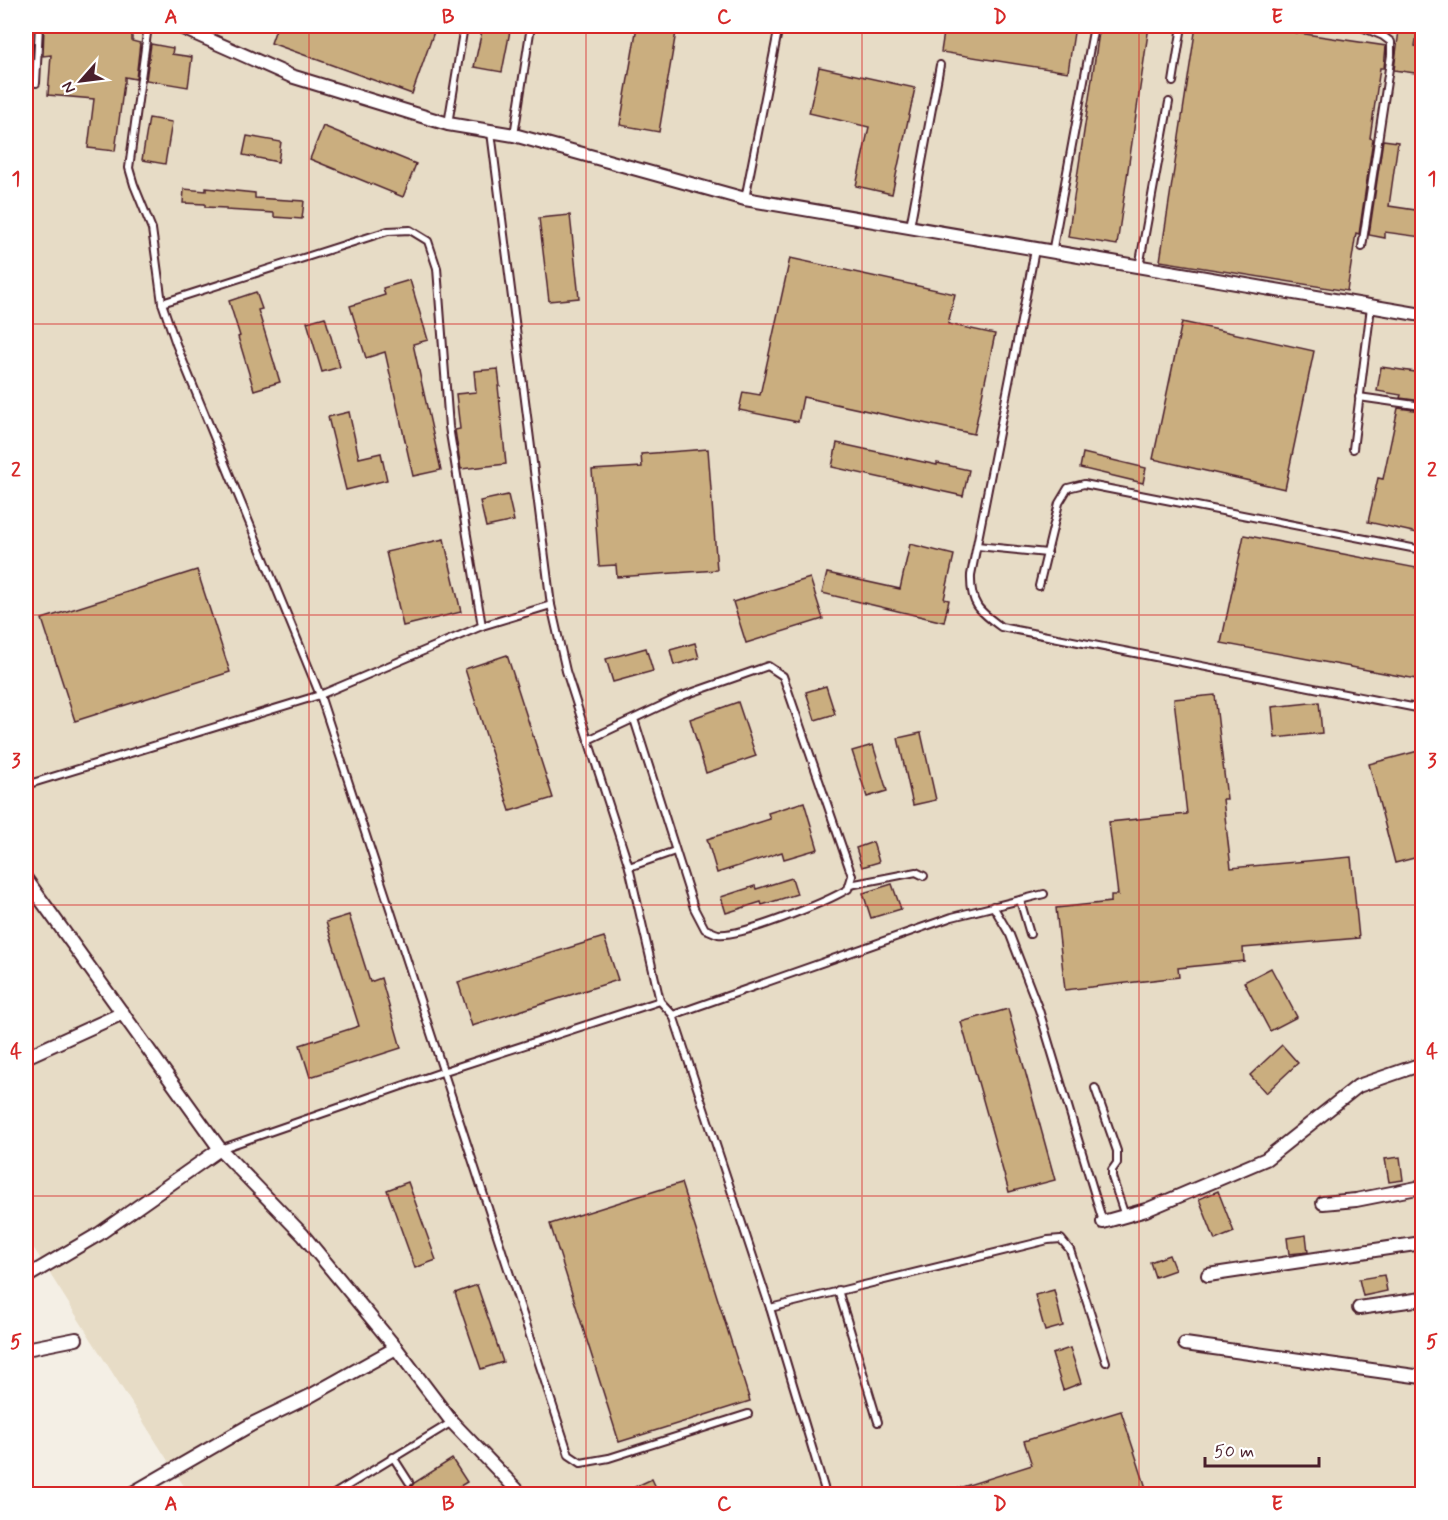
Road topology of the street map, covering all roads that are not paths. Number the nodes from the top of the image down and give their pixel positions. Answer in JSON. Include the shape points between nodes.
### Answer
{"nodes":[{"id":1,"x":39,"y":26,"type":"edge"},
{"id":2,"x":148,"y":26,"type":"edge"},
{"id":3,"x":178,"y":26,"type":"edge"},
{"id":4,"x":464,"y":26,"type":"edge"},
{"id":5,"x":531,"y":26,"type":"edge"},
{"id":6,"x":780,"y":26,"type":"edge"},
{"id":7,"x":1094,"y":26,"type":"edge"},
{"id":8,"x":1182,"y":26,"type":"edge"},
{"id":9,"x":1359,"y":26,"type":"edge"},
{"id":10,"x":940,"y":65,"type":"dead end"},
{"id":11,"x":1173,"y":82,"type":"dead end"},
{"id":12,"x":36,"y":83,"type":"dead end"},
{"id":13,"x":1169,"y":102,"type":"dead end"},
{"id":14,"x":448,"y":124,"type":"junction"},
{"id":15,"x":491,"y":131,"type":"junction"},
{"id":16,"x":514,"y":135,"type":"junction"},
{"id":17,"x":745,"y":199,"type":"junction"},
{"id":18,"x":910,"y":228,"type":"junction"},
{"id":19,"x":1362,"y":248,"type":"dead end"},
{"id":20,"x":1035,"y":250,"type":"junction"},
{"id":21,"x":1052,"y":253,"type":"junction"},
{"id":22,"x":1139,"y":268,"type":"junction"},
{"id":23,"x":162,"y":303,"type":"junction"},
{"id":24,"x":1371,"y":307,"type":"junction"},
{"id":25,"x":1422,"y":315,"type":"edge"},
{"id":26,"x":1359,"y":397,"type":"junction"},
{"id":27,"x":1422,"y":406,"type":"edge"},
{"id":28,"x":1353,"y":449,"type":"dead end"},
{"id":29,"x":977,"y":546,"type":"junction"},
{"id":30,"x":1422,"y":550,"type":"edge"},
{"id":31,"x":1047,"y":553,"type":"junction"},
{"id":32,"x":1039,"y":586,"type":"dead end"},
{"id":33,"x":550,"y":605,"type":"junction"},
{"id":34,"x":482,"y":626,"type":"junction"},
{"id":35,"x":320,"y":696,"type":"junction"},
{"id":36,"x":1422,"y":709,"type":"edge"},
{"id":37,"x":634,"y":719,"type":"junction"},
{"id":38,"x":588,"y":740,"type":"junction"},
{"id":39,"x":26,"y":785,"type":"edge"},
{"id":40,"x":675,"y":851,"type":"junction"},
{"id":41,"x":629,"y":867,"type":"junction"},
{"id":42,"x":924,"y":876,"type":"dead end"},
{"id":43,"x":26,"y":879,"type":"edge"},
{"id":44,"x":850,"y":885,"type":"junction"},
{"id":45,"x":1044,"y":894,"type":"dead end"},
{"id":46,"x":1020,"y":900,"type":"junction"},
{"id":47,"x":993,"y":906,"type":"junction"},
{"id":48,"x":1030,"y":934,"type":"dead end"},
{"id":49,"x":660,"y":1001,"type":"junction"},
{"id":50,"x":123,"y":1013,"type":"junction"},
{"id":51,"x":673,"y":1015,"type":"junction"},
{"id":52,"x":26,"y":1057,"type":"edge"},
{"id":53,"x":1422,"y":1064,"type":"edge"},
{"id":54,"x":442,"y":1072,"type":"junction"},
{"id":55,"x":1095,"y":1088,"type":"dead end"},
{"id":56,"x":220,"y":1149,"type":"junction"},
{"id":57,"x":1422,"y":1187,"type":"edge"},
{"id":58,"x":1323,"y":1203,"type":"dead end"},
{"id":59,"x":1125,"y":1216,"type":"junction"},
{"id":60,"x":1103,"y":1222,"type":"joint"},
{"id":61,"x":1422,"y":1243,"type":"edge"},
{"id":62,"x":1208,"y":1275,"type":"dead end"},
{"id":63,"x":26,"y":1277,"type":"edge"},
{"id":64,"x":838,"y":1290,"type":"junction"},
{"id":65,"x":1422,"y":1299,"type":"edge"},
{"id":66,"x":770,"y":1308,"type":"junction"},
{"id":67,"x":1359,"y":1308,"type":"dead end"},
{"id":68,"x":76,"y":1339,"type":"dead end"},
{"id":69,"x":1185,"y":1344,"type":"dead end"},
{"id":70,"x":396,"y":1348,"type":"junction"},
{"id":71,"x":26,"y":1349,"type":"edge"},
{"id":72,"x":1106,"y":1362,"type":"dead end"},
{"id":73,"x":1422,"y":1377,"type":"edge"},
{"id":74,"x":748,"y":1414,"type":"dead end"},
{"id":75,"x":452,"y":1422,"type":"junction"},
{"id":76,"x":878,"y":1422,"type":"dead end"},
{"id":77,"x":393,"y":1457,"type":"junction"},
{"id":78,"x":409,"y":1482,"type":"dead end"},
{"id":79,"x":131,"y":1494,"type":"edge"},
{"id":80,"x":334,"y":1494,"type":"edge"},
{"id":81,"x":521,"y":1494,"type":"edge"},
{"id":82,"x":826,"y":1494,"type":"edge"}],
"edges":[{"from":1,"to":12,"type":"lane"},
{"from":2,"to":23,"type":"lane","via":[[129,168],[152,229]]},
{"from":3,"to":14,"type":"street","via":[[291,76]]},
{"from":4,"to":14,"type":"lane"},
{"from":5,"to":16,"type":"lane"},
{"from":6,"to":17,"type":"lane"},
{"from":7,"to":21,"type":"lane"},
{"from":8,"to":11,"type":"lane"},
{"from":9,"to":19,"type":"lane","via":[[1391,42]]},
{"from":10,"to":18,"type":"lane"},
{"from":13,"to":22,"type":"lane"},
{"from":14,"to":15,"type":"street"},
{"from":15,"to":16,"type":"street"},
{"from":15,"to":33,"type":"lane"},
{"from":16,"to":17,"type":"street"},
{"from":17,"to":18,"type":"street"},
{"from":18,"to":20,"type":"street"},
{"from":20,"to":21,"type":"street"},
{"from":20,"to":29,"type":"lane"},
{"from":21,"to":22,"type":"street"},
{"from":22,"to":24,"type":"street"},
{"from":23,"to":34,"type":"lane","via":[[388,231],[410,230],[428,241],[437,268],[449,427]]},
{"from":23,"to":35,"type":"lane"},
{"from":24,"to":25,"type":"street"},
{"from":24,"to":26,"type":"lane"},
{"from":26,"to":27,"type":"lane"},
{"from":26,"to":28,"type":"lane"},
{"from":29,"to":31,"type":"lane"},
{"from":29,"to":36,"type":"lane","via":[[970,593],[981,613],[1001,627]]},
{"from":30,"to":31,"type":"lane","via":[[1084,484],[1068,488],[1059,503]]},
{"from":31,"to":32,"type":"lane"},
{"from":33,"to":34,"type":"lane"},
{"from":33,"to":38,"type":"lane"},
{"from":34,"to":35,"type":"lane"},
{"from":35,"to":39,"type":"lane"},
{"from":35,"to":54,"type":"lane"},
{"from":37,"to":38,"type":"lane"},
{"from":37,"to":40,"type":"lane"},
{"from":37,"to":44,"type":"lane","via":[[682,696],[768,666],[783,676],[852,876]]},
{"from":38,"to":41,"type":"lane"},
{"from":40,"to":41,"type":"lane"},
{"from":40,"to":44,"type":"lane","via":[[694,908],[705,929],[718,934],[756,927],[834,898]]},
{"from":41,"to":49,"type":"lane"},
{"from":42,"to":44,"type":"lane","via":[[916,872]]},
{"from":43,"to":50,"type":"street"},
{"from":45,"to":46,"type":"lane"},
{"from":46,"to":47,"type":"lane"},
{"from":46,"to":48,"type":"lane"},
{"from":47,"to":51,"type":"lane"},
{"from":47,"to":60,"type":"lane","via":[[1010,935],[1039,1010]]},
{"from":49,"to":51,"type":"lane"},
{"from":49,"to":54,"type":"lane"},
{"from":50,"to":52,"type":"street"},
{"from":50,"to":56,"type":"street"},
{"from":51,"to":66,"type":"lane"},
{"from":53,"to":59,"type":"street","via":[[1358,1086],[1266,1159]]},
{"from":54,"to":56,"type":"lane"},
{"from":54,"to":74,"type":"lane","via":[[569,1455],[581,1463],[609,1458]]},
{"from":55,"to":59,"type":"lane","via":[[1117,1152],[1112,1177]]},
{"from":56,"to":63,"type":"street","via":[[99,1234]]},
{"from":56,"to":70,"type":"street","via":[[303,1235]]},
{"from":57,"to":58,"type":"street"},
{"from":59,"to":60,"type":"street"},
{"from":61,"to":62,"type":"street"},
{"from":64,"to":66,"type":"lane"},
{"from":64,"to":72,"type":"lane","via":[[1061,1239],[1070,1250]]},
{"from":64,"to":76,"type":"lane"},
{"from":65,"to":67,"type":"street"},
{"from":66,"to":82,"type":"lane"},
{"from":68,"to":71,"type":"street"},
{"from":69,"to":73,"type":"street"},
{"from":70,"to":75,"type":"street"},
{"from":70,"to":79,"type":"street"},
{"from":75,"to":77,"type":"lane"},
{"from":75,"to":81,"type":"street"},
{"from":77,"to":78,"type":"lane"},
{"from":77,"to":80,"type":"lane"}]}
